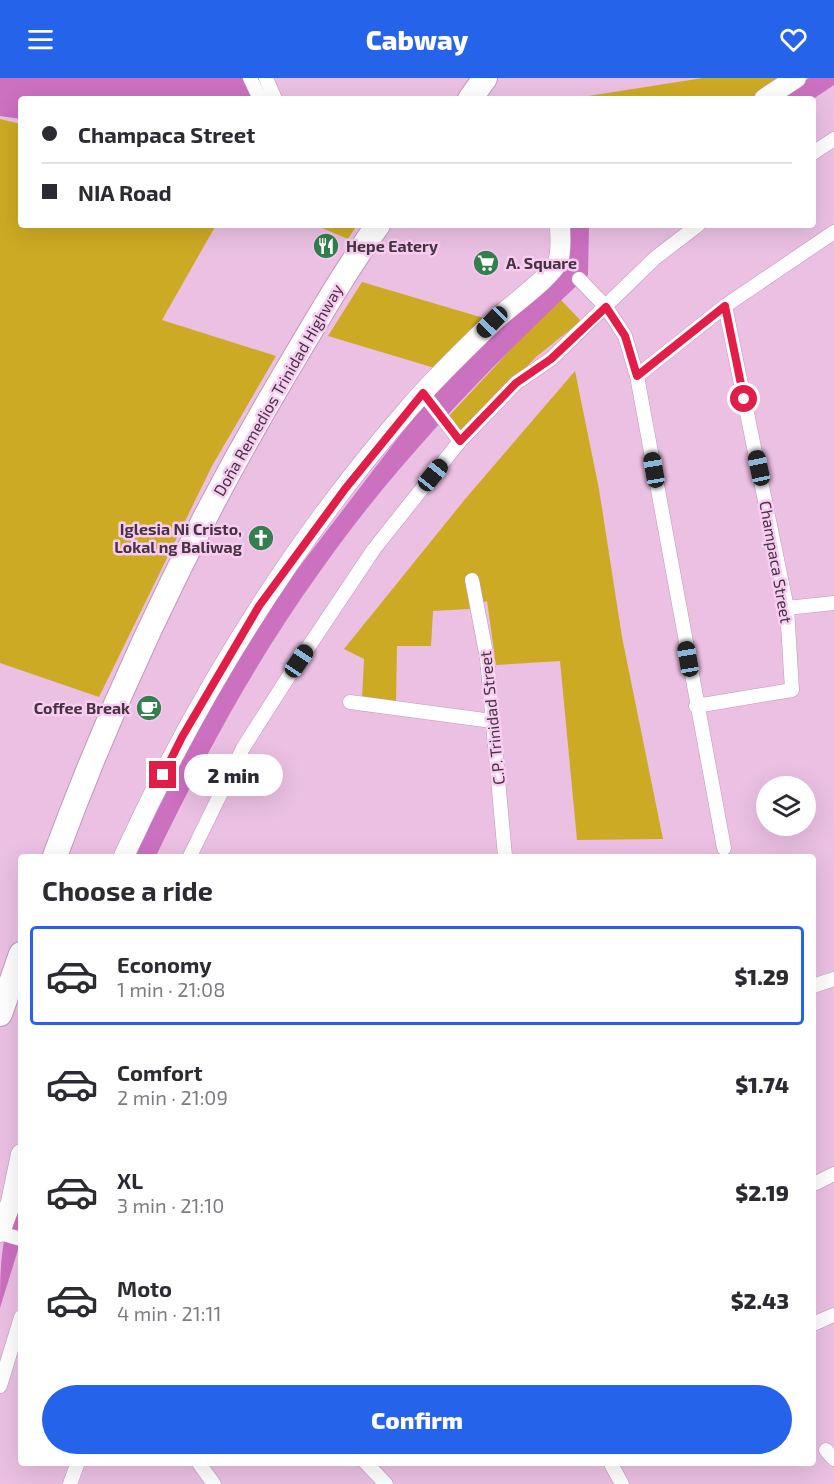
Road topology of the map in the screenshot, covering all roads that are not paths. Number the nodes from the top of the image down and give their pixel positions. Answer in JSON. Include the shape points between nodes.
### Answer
{"nodes":[{"id":1,"x":250,"y":78,"type":"edge"},
{"id":2,"x":266,"y":78,"type":"edge"},
{"id":3,"x":486,"y":78,"type":"edge"},
{"id":4,"x":796,"y":78,"type":"edge"},
{"id":5,"x":259,"y":96,"type":"edge"},
{"id":6,"x":274,"y":96,"type":"edge"},
{"id":7,"x":472,"y":96,"type":"edge"},
{"id":8,"x":769,"y":96,"type":"edge"},
{"id":9,"x":834,"y":140,"type":"edge"},
{"id":10,"x":816,"y":151,"type":"edge"},
{"id":11,"x":376,"y":228,"type":"edge"},
{"id":12,"x":560,"y":228,"type":"edge"},
{"id":13,"x":694,"y":228,"type":"edge"},
{"id":14,"x":834,"y":232,"type":"edge"},
{"id":15,"x":579,"y":279,"type":"dead end"},
{"id":16,"x":725,"y":306,"type":"junction"},
{"id":17,"x":606,"y":307,"type":"junction"},
{"id":18,"x":637,"y":376,"type":"junction"},
{"id":19,"x":426,"y":397,"type":"junction"},
{"id":20,"x":460,"y":441,"type":"junction"},
{"id":21,"x":472,"y":580,"type":"dead end"},
{"id":22,"x":834,"y":603,"type":"edge"},
{"id":23,"x":788,"y":608,"type":"junction"},
{"id":24,"x":350,"y":702,"type":"dead end"},
{"id":25,"x":696,"y":706,"type":"junction"},
{"id":26,"x":492,"y":722,"type":"junction"},
{"id":27,"x":724,"y":848,"type":"dead end"},
{"id":28,"x":56,"y":854,"type":"edge"},
{"id":29,"x":125,"y":854,"type":"edge"},
{"id":30,"x":191,"y":854,"type":"edge"},
{"id":31,"x":505,"y":854,"type":"edge"},
{"id":32,"x":18,"y":963,"type":"edge"},
{"id":33,"x":834,"y":979,"type":"edge"},
{"id":34,"x":816,"y":985,"type":"edge"},
{"id":35,"x":0,"y":1014,"type":"edge"},
{"id":36,"x":18,"y":1170,"type":"edge"},
{"id":37,"x":834,"y":1174,"type":"edge"},
{"id":38,"x":816,"y":1183,"type":"dead end"},
{"id":39,"x":9,"y":1235,"type":"edge"},
{"id":40,"x":834,"y":1315,"type":"edge"},
{"id":41,"x":816,"y":1323,"type":"edge"},
{"id":42,"x":18,"y":1327,"type":"edge"},
{"id":43,"x":0,"y":1386,"type":"edge"},
{"id":44,"x":77,"y":1466,"type":"edge"},
{"id":45,"x":201,"y":1466,"type":"edge"},
{"id":46,"x":369,"y":1466,"type":"edge"},
{"id":47,"x":612,"y":1466,"type":"edge"},
{"id":48,"x":70,"y":1484,"type":"edge"},
{"id":49,"x":213,"y":1484,"type":"edge"},
{"id":50,"x":386,"y":1484,"type":"edge"},
{"id":51,"x":622,"y":1484,"type":"edge"}],
"edges":[{"from":1,"to":5,"type":"street"},
{"from":2,"to":6,"type":"street"},
{"from":3,"to":7,"type":"highway"},
{"from":4,"to":8,"type":"street"},
{"from":9,"to":10,"type":"street"},
{"from":11,"to":28,"type":"highway","name":"Doña Remedios Trinidad Highway","via":[[298,352],[198,530],[113,709]]},
{"from":12,"to":19,"type":"street","via":[[558,261],[492,322]]},
{"from":13,"to":17,"type":"street","via":[[655,258]]},
{"from":14,"to":16,"type":"street"},
{"from":15,"to":17,"type":"street"},
{"from":16,"to":18,"type":"street"},
{"from":16,"to":23,"type":"street","name":"Champaca Street"},
{"from":17,"to":18,"type":"street","via":[[625,336]]},
{"from":17,"to":20,"type":"street","via":[[551,359],[516,383]]},
{"from":18,"to":25,"type":"street"},
{"from":19,"to":20,"type":"street"},
{"from":19,"to":29,"type":"street","via":[[345,489],[259,606],[182,737]]},
{"from":20,"to":30,"type":"street","via":[[374,549],[286,679],[243,748]]},
{"from":21,"to":26,"type":"street","name":"C.P. Trinidad Street","via":[[487,658]]},
{"from":22,"to":23,"type":"street"},
{"from":23,"to":25,"type":"street","name":"Champaca Street","via":[[792,690]]},
{"from":24,"to":26,"type":"street"},
{"from":25,"to":27,"type":"street"},
{"from":26,"to":31,"type":"street","name":"C.P. Trinidad Street"},
{"from":32,"to":35,"type":"highway"},
{"from":33,"to":34,"type":"street"},
{"from":36,"to":39,"type":"street"},
{"from":37,"to":38,"type":"street"},
{"from":40,"to":41,"type":"street"},
{"from":42,"to":43,"type":"street"},
{"from":44,"to":48,"type":"street"},
{"from":45,"to":49,"type":"street"},
{"from":46,"to":50,"type":"street"},
{"from":47,"to":51,"type":"street"}]}
